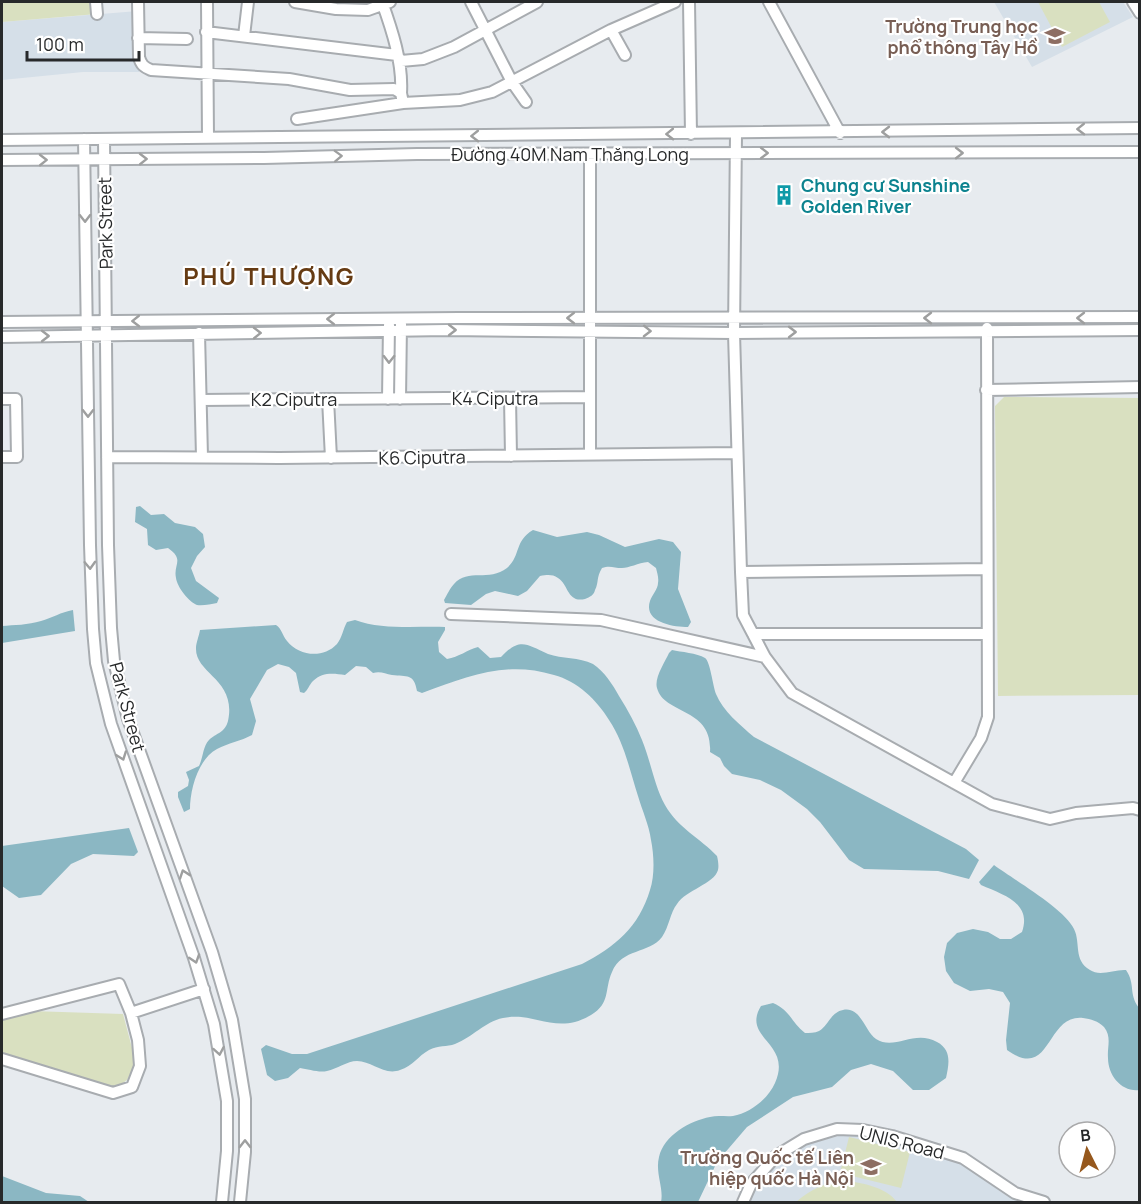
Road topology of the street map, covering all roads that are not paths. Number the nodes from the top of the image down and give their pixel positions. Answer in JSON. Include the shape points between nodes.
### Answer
{"nodes":[{"id":1,"x":96,"y":2,"type":"edge"},
{"id":2,"x":138,"y":2,"type":"edge"},
{"id":3,"x":207,"y":2,"type":"edge"},
{"id":4,"x":248,"y":2,"type":"edge"},
{"id":5,"x":295,"y":2,"type":"edge"},
{"id":6,"x":385,"y":2,"type":"edge"},
{"id":7,"x":471,"y":2,"type":"edge"},
{"id":8,"x":537,"y":2,"type":"edge"},
{"id":9,"x":672,"y":2,"type":"edge"},
{"id":10,"x":689,"y":2,"type":"edge"},
{"id":11,"x":769,"y":2,"type":"edge"},
{"id":12,"x":1135,"y":2,"type":"edge"},
{"id":13,"x":1140,"y":13,"type":"edge"},
{"id":14,"x":97,"y":14,"type":"dead end"},
{"id":15,"x":486,"y":28,"type":"junction"},
{"id":16,"x":611,"y":30,"type":"junction"},
{"id":17,"x":206,"y":32,"type":"junction"},
{"id":18,"x":244,"y":36,"type":"junction"},
{"id":19,"x":138,"y":38,"type":"junction"},
{"id":20,"x":187,"y":39,"type":"dead end"},
{"id":21,"x":397,"y":55,"type":"junction"},
{"id":22,"x":625,"y":55,"type":"dead end"},
{"id":23,"x":206,"y":73,"type":"junction"},
{"id":24,"x":512,"y":82,"type":"junction"},
{"id":25,"x":402,"y":98,"type":"junction"},
{"id":26,"x":526,"y":102,"type":"dead end"},
{"id":27,"x":297,"y":119,"type":"dead end"},
{"id":28,"x":1140,"y":128,"type":"edge"},
{"id":29,"x":840,"y":133,"type":"junction"},
{"id":30,"x":691,"y":134,"type":"junction"},
{"id":31,"x":736,"y":134,"type":"junction"},
{"id":32,"x":208,"y":138,"type":"junction"},
{"id":33,"x":84,"y":139,"type":"junction"},
{"id":34,"x":104,"y":139,"type":"junction"},
{"id":35,"x":2,"y":140,"type":"edge"},
{"id":36,"x":1140,"y":152,"type":"edge"},
{"id":37,"x":736,"y":153,"type":"junction"},
{"id":38,"x":590,"y":154,"type":"junction"},
{"id":39,"x":104,"y":159,"type":"junction"},
{"id":40,"x":2,"y":160,"type":"edge"},
{"id":41,"x":84,"y":160,"type":"junction"},
{"id":42,"x":1140,"y":317,"type":"edge"},
{"id":43,"x":591,"y":318,"type":"junction"},
{"id":44,"x":987,"y":318,"type":"junction"},
{"id":45,"x":395,"y":319,"type":"junction"},
{"id":46,"x":734,"y":319,"type":"junction"},
{"id":47,"x":87,"y":321,"type":"junction"},
{"id":48,"x":106,"y":321,"type":"junction"},
{"id":49,"x":2,"y":322,"type":"edge"},
{"id":50,"x":591,"y":330,"type":"junction"},
{"id":51,"x":1140,"y":330,"type":"edge"},
{"id":52,"x":395,"y":331,"type":"junction"},
{"id":53,"x":987,"y":332,"type":"junction"},
{"id":54,"x":199,"y":333,"type":"junction"},
{"id":55,"x":734,"y":333,"type":"junction"},
{"id":56,"x":88,"y":336,"type":"junction"},
{"id":57,"x":106,"y":336,"type":"junction"},
{"id":58,"x":2,"y":337,"type":"edge"},
{"id":59,"x":88,"y":383,"type":"junction"},
{"id":60,"x":107,"y":383,"type":"junction"},
{"id":61,"x":1140,"y":387,"type":"edge"},
{"id":62,"x":986,"y":390,"type":"junction"},
{"id":63,"x":590,"y":397,"type":"junction"},
{"id":64,"x":510,"y":398,"type":"junction"},
{"id":65,"x":2,"y":399,"type":"edge"},
{"id":66,"x":328,"y":399,"type":"junction"},
{"id":67,"x":388,"y":399,"type":"junction"},
{"id":68,"x":400,"y":399,"type":"junction"},
{"id":69,"x":201,"y":400,"type":"junction"},
{"id":70,"x":737,"y":453,"type":"junction"},
{"id":71,"x":590,"y":455,"type":"junction"},
{"id":72,"x":511,"y":456,"type":"junction"},
{"id":73,"x":2,"y":457,"type":"edge"},
{"id":74,"x":107,"y":457,"type":"junction"},
{"id":75,"x":202,"y":457,"type":"junction"},
{"id":76,"x":331,"y":458,"type":"junction"},
{"id":77,"x":987,"y":569,"type":"junction"},
{"id":78,"x":741,"y":572,"type":"junction"},
{"id":79,"x":451,"y":614,"type":"dead end"},
{"id":80,"x":753,"y":634,"type":"junction"},
{"id":81,"x":987,"y":634,"type":"junction"},
{"id":82,"x":765,"y":657,"type":"junction"},
{"id":83,"x":954,"y":783,"type":"junction"},
{"id":84,"x":1140,"y":810,"type":"edge"},
{"id":85,"x":203,"y":927,"type":"junction"},
{"id":86,"x":185,"y":932,"type":"junction"},
{"id":87,"x":204,"y":989,"type":"junction"},
{"id":88,"x":131,"y":1013,"type":"junction"},
{"id":89,"x":2,"y":1014,"type":"edge"},
{"id":90,"x":2,"y":1059,"type":"edge"},
{"id":91,"x":226,"y":1169,"type":"junction"},
{"id":92,"x":244,"y":1170,"type":"junction"},
{"id":93,"x":222,"y":1203,"type":"edge"},
{"id":94,"x":240,"y":1203,"type":"edge"},
{"id":95,"x":742,"y":1203,"type":"edge"},
{"id":96,"x":1044,"y":1203,"type":"edge"}],
"edges":[{"from":1,"to":14,"type":"street"},
{"from":2,"to":19,"type":"street"},
{"from":3,"to":17,"type":"street"},
{"from":4,"to":18,"type":"street"},
{"from":5,"to":6,"type":"street","via":[[368,10]]},
{"from":6,"to":21,"type":"street"},
{"from":7,"to":15,"type":"street"},
{"from":8,"to":15,"type":"street"},
{"from":9,"to":16,"type":"street"},
{"from":10,"to":30,"type":"street"},
{"from":11,"to":29,"type":"street"},
{"from":12,"to":13,"type":"street"},
{"from":15,"to":21,"type":"street","via":[[423,59],[401,62]]},
{"from":15,"to":24,"type":"street"},
{"from":16,"to":22,"type":"street"},
{"from":16,"to":24,"type":"street"},
{"from":17,"to":18,"type":"street"},
{"from":17,"to":23,"type":"street"},
{"from":18,"to":21,"type":"street"},
{"from":19,"to":20,"type":"street"},
{"from":19,"to":23,"type":"street","via":[[140,63],[144,67]]},
{"from":21,"to":25,"type":"street"},
{"from":23,"to":25,"type":"street","via":[[289,79],[350,90],[394,88]]},
{"from":23,"to":32,"type":"street"},
{"from":24,"to":25,"type":"street","via":[[460,100]]},
{"from":24,"to":26,"type":"street"},
{"from":25,"to":27,"type":"street"},
{"from":28,"to":29,"type":"street","name":"Đường 40M Nam Thăng Long","one_way":true},
{"from":29,"to":31,"type":"street","name":"Đường 40M Nam Thăng Long"},
{"from":30,"to":31,"type":"street","name":"Đường 40M Nam Thăng Long"},
{"from":30,"to":32,"type":"street","name":"Đường 40M Nam Thăng Long","one_way":true},
{"from":31,"to":37,"type":"street"},
{"from":32,"to":34,"type":"street","name":"Đường 40M Nam Thăng Long"},
{"from":33,"to":34,"type":"street","name":"Đường 40M Nam Thăng Long"},
{"from":33,"to":35,"type":"street","name":"Đường 40M Nam Thăng Long"},
{"from":33,"to":41,"type":"street","name":"Park Street"},
{"from":34,"to":39,"type":"street","name":"Park Street"},
{"from":37,"to":36,"type":"street","name":"Đường 40M Nam Thăng Long","one_way":true},
{"from":37,"to":38,"type":"street","name":"Đường 40M Nam Thăng Long"},
{"from":37,"to":46,"type":"street"},
{"from":39,"to":38,"type":"street","name":"Đường 40M Nam Thăng Long","one_way":true},
{"from":38,"to":43,"type":"street"},
{"from":39,"to":41,"type":"street","name":"Đường 40M Nam Thăng Long"},
{"from":39,"to":48,"type":"street","name":"Park Street"},
{"from":40,"to":41,"type":"street","name":"Đường 40M Nam Thăng Long","one_way":true},
{"from":41,"to":47,"type":"street","name":"Park Street","one_way":true},
{"from":42,"to":44,"type":"street","one_way":true},
{"from":43,"to":45,"type":"street","one_way":true},
{"from":43,"to":46,"type":"street"},
{"from":43,"to":50,"type":"street"},
{"from":44,"to":46,"type":"street","one_way":true},
{"from":44,"to":53,"type":"street"},
{"from":45,"to":48,"type":"street","one_way":true},
{"from":45,"to":52,"type":"street"},
{"from":46,"to":55,"type":"street"},
{"from":47,"to":48,"type":"street"},
{"from":47,"to":49,"type":"street"},
{"from":47,"to":56,"type":"street","name":"Park Street"},
{"from":48,"to":57,"type":"street","name":"Park Street"},
{"from":52,"to":50,"type":"street","one_way":true},
{"from":50,"to":55,"type":"street","one_way":true},
{"from":50,"to":63,"type":"street"},
{"from":51,"to":53,"type":"street"},
{"from":54,"to":52,"type":"street","one_way":true},
{"from":52,"to":67,"type":"street","one_way":true},
{"from":52,"to":68,"type":"street"},
{"from":55,"to":53,"type":"street","one_way":true},
{"from":53,"to":62,"type":"street"},
{"from":54,"to":57,"type":"street"},
{"from":54,"to":69,"type":"street"},
{"from":55,"to":70,"type":"street"},
{"from":56,"to":57,"type":"street"},
{"from":58,"to":56,"type":"street","one_way":true},
{"from":56,"to":59,"type":"street","name":"Park Street"},
{"from":57,"to":60,"type":"street","name":"Park Street"},
{"from":59,"to":60,"type":"street"},
{"from":59,"to":86,"type":"street","name":"Park Street","one_way":true,"via":[[96,663],[111,724]]},
{"from":60,"to":74,"type":"street","name":"Park Street"},
{"from":61,"to":62,"type":"street"},
{"from":62,"to":77,"type":"street"},
{"from":63,"to":64,"type":"street","name":"K4 Ciputra"},
{"from":63,"to":71,"type":"street"},
{"from":64,"to":68,"type":"street","name":"K4 Ciputra"},
{"from":64,"to":72,"type":"street"},
{"from":65,"to":73,"type":"street","via":[[16,399],[17,458]]},
{"from":66,"to":67,"type":"street","name":"K2 Ciputra"},
{"from":66,"to":69,"type":"street","name":"K2 Ciputra"},
{"from":66,"to":76,"type":"street"},
{"from":67,"to":68,"type":"street","name":"K4 Ciputra"},
{"from":69,"to":75,"type":"street"},
{"from":70,"to":71,"type":"street","name":"K6 Ciputra"},
{"from":70,"to":78,"type":"street"},
{"from":71,"to":72,"type":"street","name":"K6 Ciputra"},
{"from":72,"to":76,"type":"street","name":"K6 Ciputra"},
{"from":74,"to":75,"type":"street","name":"K6 Ciputra"},
{"from":85,"to":74,"type":"street","name":"Park Street","one_way":true,"via":[[120,688],[111,628]]},
{"from":75,"to":76,"type":"street","name":"K6 Ciputra"},
{"from":77,"to":78,"type":"street"},
{"from":77,"to":81,"type":"street"},
{"from":78,"to":80,"type":"street","via":[[743,615]]},
{"from":79,"to":82,"type":"street","via":[[601,620]]},
{"from":80,"to":81,"type":"street"},
{"from":80,"to":82,"type":"street"},
{"from":81,"to":83,"type":"street","via":[[988,717],[981,738]]},
{"from":82,"to":83,"type":"street","via":[[792,693]]},
{"from":83,"to":84,"type":"street","via":[[992,804],[1050,819],[1076,813]]},
{"from":85,"to":86,"type":"street"},
{"from":92,"to":85,"type":"street","name":"Park Street","one_way":true,"via":[[245,1099],[238,1054],[229,1010]]},
{"from":86,"to":87,"type":"street","name":"Park Street","one_way":true},
{"from":87,"to":88,"type":"street"},
{"from":87,"to":91,"type":"street","name":"Park Street","one_way":true,"via":[[227,1101]]},
{"from":88,"to":89,"type":"street","via":[[119,984]]},
{"from":88,"to":90,"type":"street","via":[[140,1066],[132,1087],[113,1093]]},
{"from":91,"to":92,"type":"street"},
{"from":91,"to":93,"type":"street","name":"Park Street"},
{"from":92,"to":94,"type":"street","name":"Park Street"},
{"from":95,"to":96,"type":"street","name":"UNIS Road","via":[[751,1184],[776,1156],[804,1139],[837,1129],[892,1136],[963,1158],[1015,1193]]}]}
